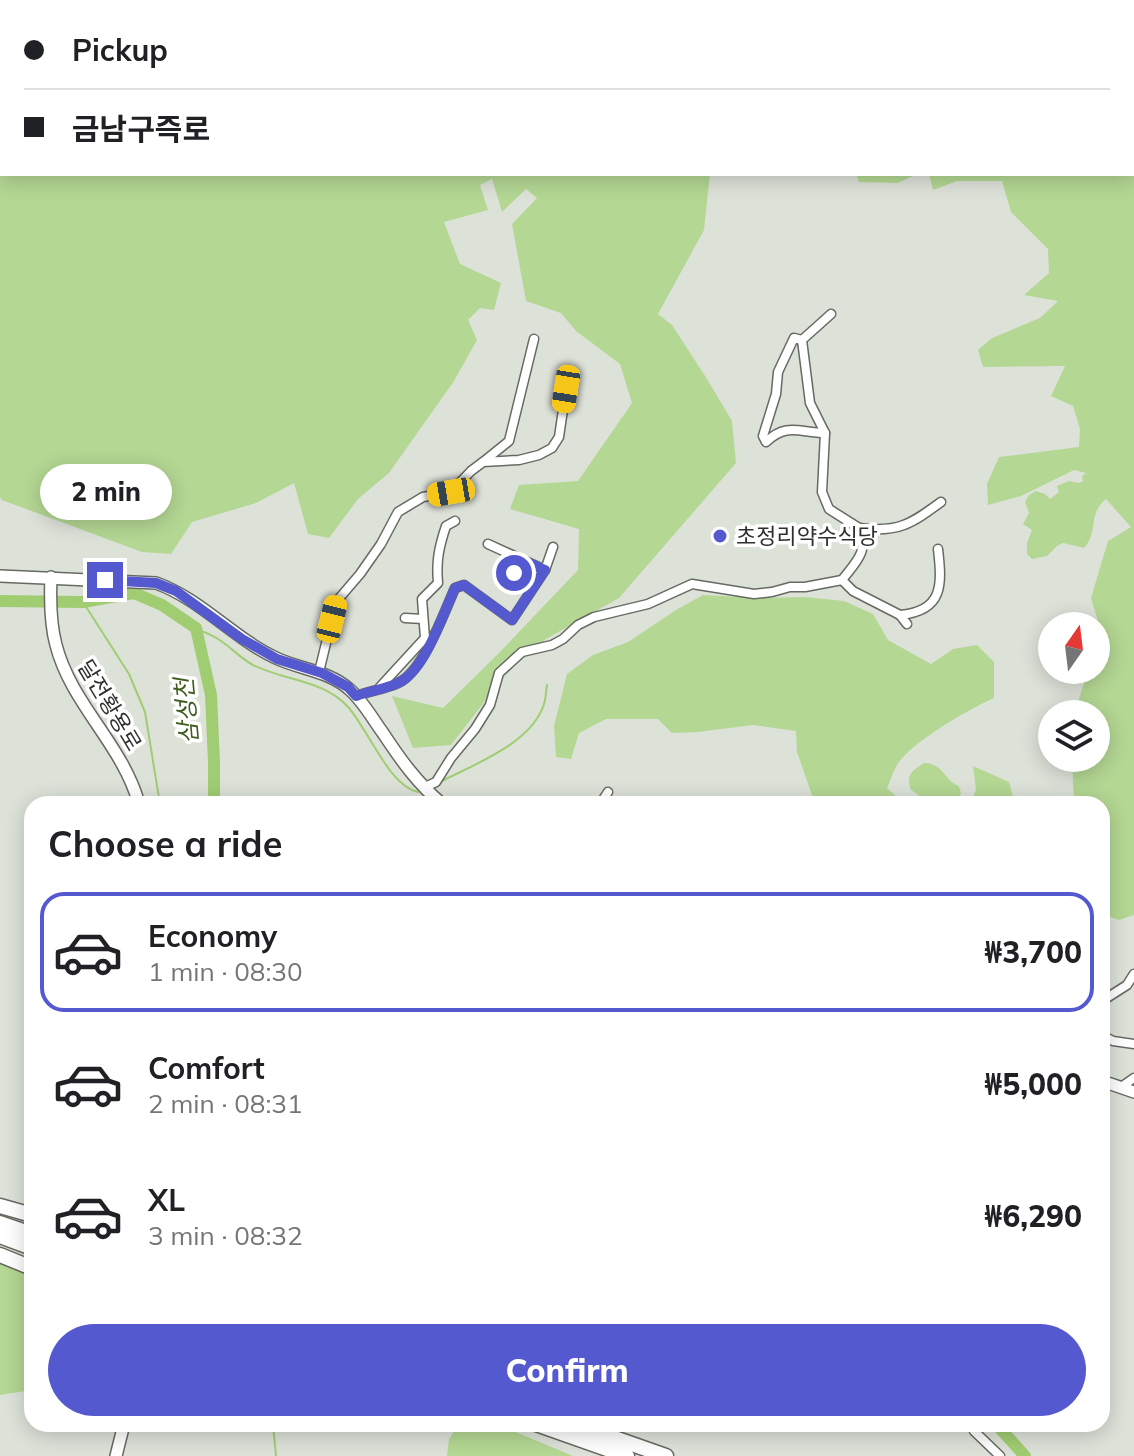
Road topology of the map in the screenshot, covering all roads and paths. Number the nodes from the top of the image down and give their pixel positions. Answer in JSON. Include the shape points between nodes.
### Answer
{"nodes":[{"id":1,"x":831,"y":314,"type":"dead end"},
{"id":2,"x":534,"y":339,"type":"dead end"},
{"id":3,"x":802,"y":340,"type":"junction"},
{"id":4,"x":566,"y":389,"type":"dead end"},
{"id":5,"x":825,"y":433,"type":"junction"},
{"id":6,"x":483,"y":462,"type":"junction"},
{"id":7,"x":941,"y":502,"type":"dead end"},
{"id":8,"x":455,"y":521,"type":"dead end"},
{"id":9,"x":859,"y":528,"type":"junction"},
{"id":10,"x":488,"y":544,"type":"dead end"},
{"id":11,"x":553,"y":547,"type":"dead end"},
{"id":12,"x":938,"y":549,"type":"dead end"},
{"id":13,"x":522,"y":560,"type":"junction"},
{"id":14,"x":545,"y":570,"type":"junction"},
{"id":15,"x":514,"y":573,"type":"dead end"},
{"id":16,"x":0,"y":576,"type":"edge"},
{"id":17,"x":842,"y":580,"type":"junction"},
{"id":18,"x":51,"y":582,"type":"junction"},
{"id":19,"x":900,"y":615,"type":"junction"},
{"id":20,"x":405,"y":618,"type":"dead end"},
{"id":21,"x":423,"y":619,"type":"junction"},
{"id":22,"x":907,"y":624,"type":"dead end"},
{"id":23,"x":319,"y":672,"type":"junction"},
{"id":24,"x":380,"y":688,"type":"junction"},
{"id":25,"x":356,"y":696,"type":"junction"},
{"id":26,"x":425,"y":787,"type":"junction"},
{"id":27,"x":608,"y":792,"type":"dead end"},
{"id":28,"x":136,"y":796,"type":"edge"},
{"id":29,"x":434,"y":796,"type":"edge"},
{"id":30,"x":605,"y":796,"type":"edge"},
{"id":31,"x":1134,"y":974,"type":"edge"},
{"id":32,"x":1110,"y":996,"type":"edge"},
{"id":33,"x":1110,"y":1039,"type":"edge"},
{"id":34,"x":1134,"y":1044,"type":"edge"},
{"id":35,"x":1134,"y":1078,"type":"edge"},
{"id":36,"x":1110,"y":1084,"type":"edge"},
{"id":37,"x":1121,"y":1087,"type":"junction"},
{"id":38,"x":1134,"y":1092,"type":"edge"},
{"id":39,"x":0,"y":1206,"type":"edge"},
{"id":40,"x":24,"y":1213,"type":"edge"},
{"id":41,"x":0,"y":1223,"type":"edge"},
{"id":42,"x":24,"y":1231,"type":"edge"},
{"id":43,"x":0,"y":1236,"type":"edge"},
{"id":44,"x":24,"y":1245,"type":"edge"},
{"id":45,"x":0,"y":1255,"type":"edge"},
{"id":46,"x":24,"y":1265,"type":"edge"},
{"id":47,"x":122,"y":1432,"type":"edge"},
{"id":48,"x":559,"y":1432,"type":"edge"},
{"id":49,"x":598,"y":1432,"type":"edge"},
{"id":50,"x":975,"y":1432,"type":"edge"},
{"id":51,"x":116,"y":1456,"type":"edge"},
{"id":52,"x":627,"y":1456,"type":"edge"},
{"id":53,"x":666,"y":1456,"type":"edge"},
{"id":54,"x":1000,"y":1456,"type":"edge"}],
"edges":[{"from":1,"to":3,"type":"street"},
{"from":2,"to":6,"type":"street","via":[[509,441]]},
{"from":3,"to":5,"type":"street","via":[[810,403]]},
{"from":3,"to":5,"type":"street","via":[[794,338],[778,372],[763,436],[766,442],[785,429]]},
{"from":4,"to":6,"type":"street","via":[[559,437],[552,448],[519,460]]},
{"from":5,"to":9,"type":"street","via":[[822,492],[829,509]]},
{"from":6,"to":23,"type":"street","via":[[451,492],[423,497],[398,512],[381,544],[336,602]]},
{"from":7,"to":9,"type":"street","via":[[912,523]]},
{"from":8,"to":21,"type":"street","via":[[446,526],[440,542],[438,583],[422,599]]},
{"from":9,"to":17,"type":"street","via":[[861,556]]},
{"from":10,"to":13,"type":"street"},
{"from":11,"to":14,"type":"street"},
{"from":12,"to":19,"type":"street","via":[[938,594],[912,614]]},
{"from":13,"to":14,"type":"street"},
{"from":13,"to":15,"type":"street"},
{"from":14,"to":24,"type":"street","via":[[512,620],[464,585],[455,588],[422,660],[407,678]]},
{"from":16,"to":18,"type":"main road"},
{"from":17,"to":19,"type":"street"},
{"from":17,"to":26,"type":"street","via":[[754,594],[692,584],[648,604],[594,617],[552,645],[522,652],[499,673],[490,705],[475,729],[436,782]]},
{"from":18,"to":23,"type":"main road","via":[[156,583],[277,659]]},
{"from":18,"to":28,"type":"main road","name":"달전황용로","via":[[56,647],[69,680],[121,760]]},
{"from":19,"to":22,"type":"street"},
{"from":20,"to":21,"type":"street"},
{"from":21,"to":24,"type":"street","via":[[425,638]]},
{"from":23,"to":25,"type":"main road"},
{"from":24,"to":25,"type":"street"},
{"from":25,"to":26,"type":"main road"},
{"from":26,"to":29,"type":"main road"},
{"from":27,"to":30,"type":"street"},
{"from":31,"to":32,"type":"street"},
{"from":33,"to":34,"type":"street"},
{"from":35,"to":37,"type":"street"},
{"from":36,"to":37,"type":"main road"},
{"from":37,"to":38,"type":"main road"},
{"from":39,"to":40,"type":"highway"},
{"from":41,"to":42,"type":"highway"},
{"from":43,"to":44,"type":"highway"},
{"from":45,"to":46,"type":"highway"},
{"from":47,"to":51,"type":"main road"},
{"from":48,"to":52,"type":"highway"},
{"from":49,"to":53,"type":"highway"},
{"from":50,"to":54,"type":"street"}]}
